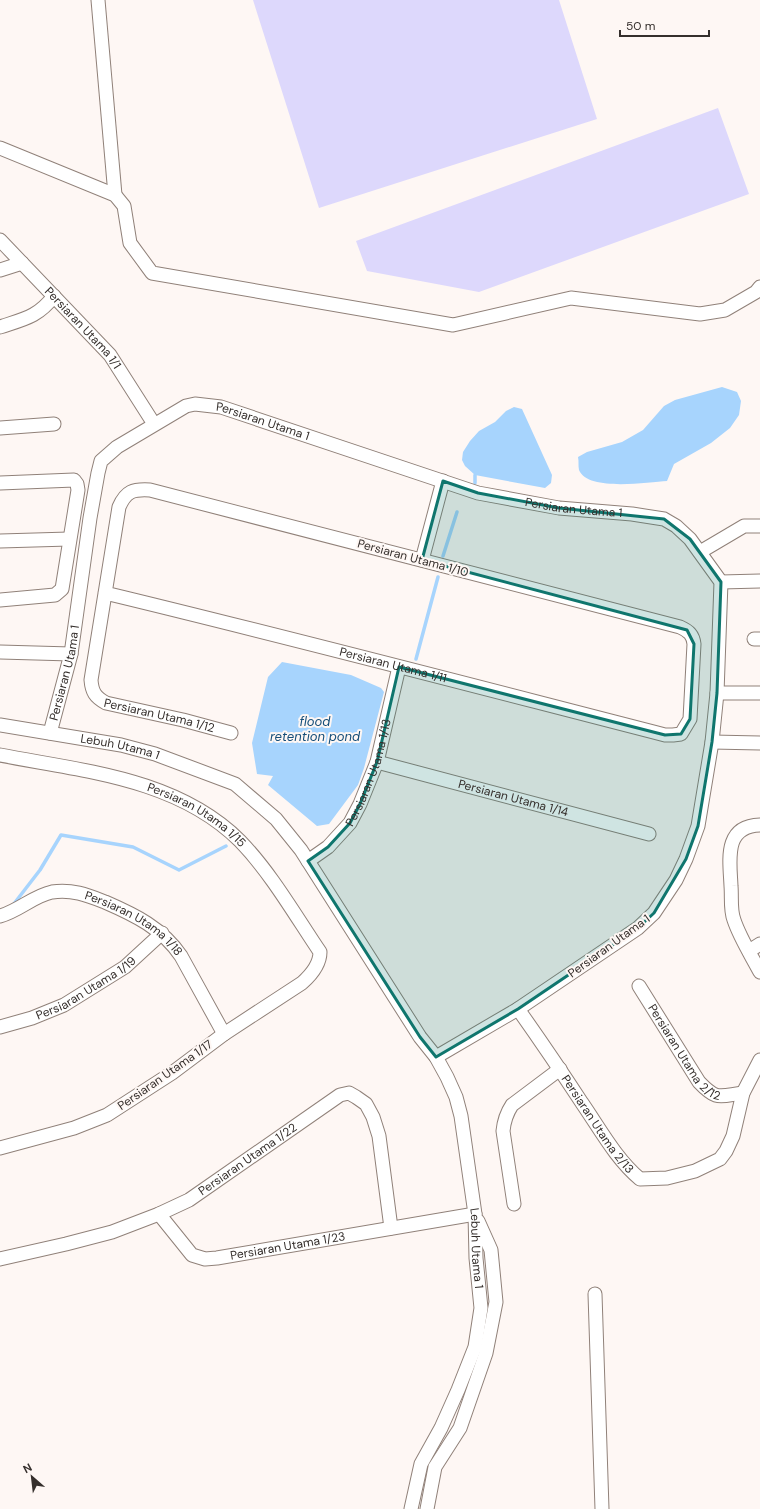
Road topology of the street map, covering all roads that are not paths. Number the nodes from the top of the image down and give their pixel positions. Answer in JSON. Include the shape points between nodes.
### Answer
{"nodes":[{"id":1,"x":98,"y":0,"type":"edge"},
{"id":2,"x":0,"y":148,"type":"edge"},
{"id":3,"x":115,"y":195,"type":"junction"},
{"id":4,"x":0,"y":240,"type":"edge"},
{"id":5,"x":22,"y":262,"type":"junction"},
{"id":6,"x":0,"y":270,"type":"edge"},
{"id":7,"x":760,"y":287,"type":"edge"},
{"id":8,"x":54,"y":296,"type":"junction"},
{"id":9,"x":0,"y":327,"type":"edge"},
{"id":10,"x":54,"y":424,"type":"dead end"},
{"id":11,"x":154,"y":424,"type":"junction"},
{"id":12,"x":0,"y":428,"type":"edge"},
{"id":13,"x":443,"y":481,"type":"junction"},
{"id":14,"x":0,"y":483,"type":"edge"},
{"id":15,"x":760,"y":526,"type":"edge"},
{"id":16,"x":69,"y":539,"type":"junction"},
{"id":17,"x":0,"y":541,"type":"edge"},
{"id":18,"x":700,"y":552,"type":"junction"},
{"id":19,"x":422,"y":560,"type":"junction"},
{"id":20,"x":760,"y":581,"type":"edge"},
{"id":21,"x":721,"y":582,"type":"junction"},
{"id":22,"x":105,"y":593,"type":"junction"},
{"id":23,"x":0,"y":600,"type":"edge"},
{"id":24,"x":0,"y":652,"type":"edge"},
{"id":25,"x":71,"y":654,"type":"junction"},
{"id":26,"x":398,"y":667,"type":"junction"},
{"id":27,"x":718,"y":693,"type":"junction"},
{"id":28,"x":760,"y":693,"type":"edge"},
{"id":29,"x":0,"y":725,"type":"edge"},
{"id":30,"x":50,"y":733,"type":"junction"},
{"id":31,"x":230,"y":733,"type":"dead end"},
{"id":32,"x":681,"y":734,"type":"joint"},
{"id":33,"x":712,"y":742,"type":"junction"},
{"id":34,"x":760,"y":742,"type":"edge"},
{"id":35,"x":0,"y":755,"type":"edge"},
{"id":36,"x":377,"y":762,"type":"junction"},
{"id":37,"x":760,"y":825,"type":"edge"},
{"id":38,"x":649,"y":834,"type":"dead end"},
{"id":39,"x":308,"y":861,"type":"junction"},
{"id":40,"x":0,"y":916,"type":"edge"},
{"id":41,"x":162,"y":933,"type":"junction"},
{"id":42,"x":755,"y":948,"type":"edge"},
{"id":43,"x":313,"y":970,"type":"joint"},
{"id":44,"x":760,"y":972,"type":"edge"},
{"id":45,"x":639,"y":986,"type":"dead end"},
{"id":46,"x":518,"y":1009,"type":"junction"},
{"id":47,"x":0,"y":1027,"type":"edge"},
{"id":48,"x":224,"y":1034,"type":"junction"},
{"id":49,"x":436,"y":1057,"type":"junction"},
{"id":50,"x":760,"y":1060,"type":"edge"},
{"id":51,"x":560,"y":1069,"type":"junction"},
{"id":52,"x":743,"y":1094,"type":"junction"},
{"id":53,"x":0,"y":1148,"type":"edge"},
{"id":54,"x":514,"y":1204,"type":"dead end"},
{"id":55,"x":159,"y":1214,"type":"junction"},
{"id":56,"x":475,"y":1214,"type":"junction"},
{"id":57,"x":391,"y":1228,"type":"junction"},
{"id":58,"x":0,"y":1259,"type":"edge"},
{"id":59,"x":595,"y":1294,"type":"dead end"},
{"id":60,"x":411,"y":1509,"type":"edge"},
{"id":61,"x":427,"y":1509,"type":"edge"},
{"id":62,"x":602,"y":1509,"type":"edge"}],
"edges":[{"from":1,"to":3,"type":"street"},
{"from":2,"to":3,"type":"street"},
{"from":3,"to":7,"type":"street","via":[[124,206],[130,243],[152,273],[453,325],[571,298],[700,314],[725,310]]},
{"from":4,"to":5,"type":"street","name":"Persiaran Utama 1/1"},
{"from":5,"to":6,"type":"street"},
{"from":5,"to":8,"type":"street","name":"Persiaran Utama 1/1"},
{"from":8,"to":9,"type":"street","via":[[46,307],[35,315]]},
{"from":8,"to":11,"type":"street","name":"Persiaran Utama 1/1","via":[[110,355]]},
{"from":10,"to":12,"type":"street"},
{"from":11,"to":13,"type":"street","name":"Persiaran Utama 1","via":[[186,406],[202,404],[221,407]]},
{"from":11,"to":25,"type":"street","name":"Persiaran Utama 1","via":[[117,447],[101,461],[90,518]]},
{"from":13,"to":18,"type":"street","name":"Persiaran Utama 1","via":[[478,493],[559,508],[632,514],[664,520],[676,526]]},
{"from":13,"to":19,"type":"street"},
{"from":14,"to":16,"type":"street","via":[[74,480],[78,490]]},
{"from":15,"to":18,"type":"street","via":[[744,526]]},
{"from":16,"to":17,"type":"street"},
{"from":16,"to":23,"type":"street","via":[[62,589],[58,593]]},
{"from":18,"to":21,"type":"street","name":"Persiaran Utama 1"},
{"from":19,"to":22,"type":"street","name":"Persiaran Utama 1/10","via":[[138,489],[123,498],[119,507]]},
{"from":19,"to":32,"type":"street","name":"Persiaran Utama 1/10","via":[[687,630],[693,636],[694,644],[690,719]]},
{"from":20,"to":21,"type":"street"},
{"from":21,"to":27,"type":"street","name":"Persiaran Utama 1"},
{"from":22,"to":26,"type":"street","name":"Persiaran Utama 1/11"},
{"from":22,"to":31,"type":"street","name":"Persiaran Utama 1/12","via":[[91,680],[92,690],[100,699],[106,703]]},
{"from":24,"to":25,"type":"street"},
{"from":25,"to":30,"type":"street","name":"Persiaran Utama 1"},
{"from":26,"to":32,"type":"street","name":"Persiaran Utama 1/11","via":[[673,736]]},
{"from":26,"to":36,"type":"street","name":"Persiaran Utama 1/13"},
{"from":27,"to":28,"type":"street"},
{"from":27,"to":33,"type":"street","name":"Persiaran Utama 1"},
{"from":29,"to":30,"type":"street","name":"Lebuh Utama 1"},
{"from":30,"to":39,"type":"street","name":"Lebuh Utama 1","via":[[121,745],[155,754],[235,784],[276,819]]},
{"from":33,"to":34,"type":"street"},
{"from":33,"to":46,"type":"street","name":"Persiaran Utama 1","via":[[698,826],[676,880],[654,913],[638,928]]},
{"from":35,"to":43,"type":"street","name":"Persiaran Utama 1/15","via":[[120,778],[147,786],[169,794],[222,825],[262,867],[320,952],[320,958]]},
{"from":36,"to":38,"type":"street","name":"Persiaran Utama 1/14"},
{"from":36,"to":39,"type":"street","name":"Persiaran Utama 1/13","via":[[350,823],[328,847]]},
{"from":37,"to":42,"type":"street","via":[[752,825],[742,830],[734,838],[730,849],[733,918],[738,931]]},
{"from":39,"to":49,"type":"street","name":"Lebuh Utama 1","via":[[420,1037]]},
{"from":40,"to":41,"type":"street","name":"Persiaran Utama 1/18","via":[[41,895],[65,890],[86,894],[129,912]]},
{"from":41,"to":47,"type":"street","name":"Persiaran Utama 1/19","via":[[125,967],[64,1005]]},
{"from":41,"to":48,"type":"street","name":"Persiaran Utama 1/18","via":[[181,956]]},
{"from":42,"to":44,"type":"street"},
{"from":43,"to":48,"type":"street","name":"Persiaran Utama 1/17","via":[[302,983]]},
{"from":45,"to":52,"type":"street","name":"Persiaran Utama 2/12","via":[[699,1082],[716,1096]]},
{"from":46,"to":49,"type":"street","name":"Persiaran Utama 1"},
{"from":46,"to":51,"type":"street","name":"Persiaran Utama 2/13"},
{"from":48,"to":53,"type":"street","name":"Persiaran Utama 1/17","via":[[172,1073],[107,1115],[74,1128]]},
{"from":49,"to":56,"type":"street","name":"Lebuh Utama 1","via":[[456,1097],[461,1116]]},
{"from":50,"to":52,"type":"street","name":"Persiaran Utama 2/13"},
{"from":51,"to":52,"type":"street","name":"Persiaran Utama 2/13","via":[[611,1146],[630,1171],[640,1179],[666,1178],[695,1170],[720,1159],[733,1136]]},
{"from":51,"to":54,"type":"street","via":[[512,1105],[506,1113],[503,1132]]},
{"from":55,"to":57,"type":"street","name":"Persiaran Utama 1/23","via":[[192,1255],[205,1259]]},
{"from":55,"to":57,"type":"street","name":"Persiaran Utama 1/22","via":[[189,1200],[340,1094],[349,1093],[366,1104],[379,1136]]},
{"from":55,"to":58,"type":"street","name":"Persiaran Utama 1/22","via":[[112,1232]]},
{"from":56,"to":57,"type":"street","name":"Persiaran Utama 1/23"},
{"from":56,"to":60,"type":"street","name":"Lebuh Utama 1","via":[[481,1308],[475,1347],[441,1428],[421,1464]]},
{"from":56,"to":61,"type":"street","name":"Lebuh Utama 1","via":[[491,1250],[496,1302],[486,1353],[460,1428],[435,1467]]},
{"from":59,"to":62,"type":"street"}]}
